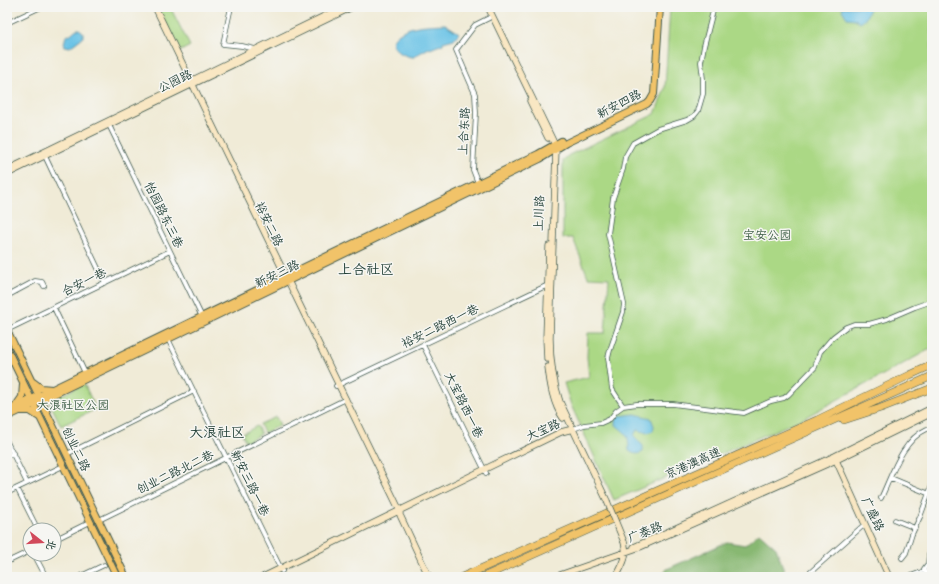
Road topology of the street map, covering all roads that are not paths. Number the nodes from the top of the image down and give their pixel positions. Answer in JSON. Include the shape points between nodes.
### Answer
{"nodes":[{"id":1,"x":41,"y":7,"type":"edge"},
{"id":2,"x":152,"y":7,"type":"edge"},
{"id":3,"x":156,"y":7,"type":"edge"},
{"id":4,"x":231,"y":7,"type":"edge"},
{"id":5,"x":343,"y":7,"type":"edge"},
{"id":6,"x":352,"y":7,"type":"edge"},
{"id":7,"x":484,"y":7,"type":"edge"},
{"id":8,"x":488,"y":7,"type":"edge"},
{"id":9,"x":656,"y":7,"type":"edge"},
{"id":10,"x":660,"y":7,"type":"edge"},
{"id":11,"x":714,"y":7,"type":"edge"},
{"id":12,"x":491,"y":16,"type":"junction"},
{"id":13,"x":7,"y":24,"type":"edge"},
{"id":14,"x":255,"y":49,"type":"junction"},
{"id":15,"x":190,"y":83,"type":"junction"},
{"id":16,"x":108,"y":123,"type":"junction"},
{"id":17,"x":554,"y":147,"type":"junction"},
{"id":18,"x":44,"y":154,"type":"junction"},
{"id":19,"x":7,"y":170,"type":"edge"},
{"id":20,"x":7,"y":174,"type":"edge"},
{"id":21,"x":477,"y":180,"type":"junction"},
{"id":22,"x":170,"y":251,"type":"junction"},
{"id":23,"x":286,"y":279,"type":"junction"},
{"id":24,"x":105,"y":283,"type":"junction"},
{"id":25,"x":550,"y":284,"type":"junction"},
{"id":26,"x":44,"y":286,"type":"dead end"},
{"id":27,"x":7,"y":296,"type":"edge"},
{"id":28,"x":932,"y":301,"type":"edge"},
{"id":29,"x":54,"y":308,"type":"junction"},
{"id":30,"x":202,"y":317,"type":"junction"},
{"id":31,"x":7,"y":330,"type":"edge"},
{"id":32,"x":168,"y":339,"type":"junction"},
{"id":33,"x":423,"y":346,"type":"junction"},
{"id":34,"x":7,"y":349,"type":"edge"},
{"id":35,"x":932,"y":364,"type":"edge"},
{"id":36,"x":85,"y":374,"type":"junction"},
{"id":37,"x":932,"y":376,"type":"edge"},
{"id":38,"x":31,"y":379,"type":"junction"},
{"id":39,"x":23,"y":383,"type":"junction"},
{"id":40,"x":337,"y":386,"type":"junction"},
{"id":41,"x":932,"y":388,"type":"edge"},
{"id":42,"x":194,"y":391,"type":"junction"},
{"id":43,"x":53,"y":392,"type":"junction"},
{"id":44,"x":40,"y":398,"type":"junction"},
{"id":45,"x":344,"y":400,"type":"junction"},
{"id":46,"x":32,"y":402,"type":"junction"},
{"id":47,"x":623,"y":406,"type":"junction"},
{"id":48,"x":932,"y":408,"type":"edge"},
{"id":49,"x":16,"y":410,"type":"junction"},
{"id":50,"x":7,"y":411,"type":"edge"},
{"id":51,"x":932,"y":413,"type":"edge"},
{"id":52,"x":47,"y":414,"type":"junction"},
{"id":53,"x":7,"y":417,"type":"edge"},
{"id":54,"x":40,"y":418,"type":"junction"},
{"id":55,"x":819,"y":427,"type":"junction"},
{"id":56,"x":573,"y":429,"type":"junction"},
{"id":57,"x":927,"y":429,"type":"dead end"},
{"id":58,"x":7,"y":442,"type":"edge"},
{"id":59,"x":13,"y":453,"type":"junction"},
{"id":60,"x":67,"y":454,"type":"junction"},
{"id":61,"x":7,"y":456,"type":"edge"},
{"id":62,"x":227,"y":458,"type":"junction"},
{"id":63,"x":835,"y":458,"type":"junction"},
{"id":64,"x":63,"y":466,"type":"junction"},
{"id":65,"x":485,"y":471,"type":"junction"},
{"id":66,"x":891,"y":478,"type":"junction"},
{"id":67,"x":27,"y":483,"type":"junction"},
{"id":68,"x":932,"y":485,"type":"edge"},
{"id":69,"x":17,"y":488,"type":"junction"},
{"id":70,"x":7,"y":493,"type":"edge"},
{"id":71,"x":930,"y":494,"type":"edge"},
{"id":72,"x":881,"y":498,"type":"dead end"},
{"id":73,"x":399,"y":513,"type":"junction"},
{"id":74,"x":99,"y":520,"type":"junction"},
{"id":75,"x":895,"y":520,"type":"dead end"},
{"id":76,"x":34,"y":522,"type":"edge"},
{"id":77,"x":90,"y":522,"type":"junction"},
{"id":78,"x":865,"y":524,"type":"junction"},
{"id":79,"x":915,"y":528,"type":"junction"},
{"id":80,"x":62,"y":536,"type":"edge"},
{"id":81,"x":932,"y":545,"type":"edge"},
{"id":82,"x":626,"y":551,"type":"junction"},
{"id":83,"x":22,"y":555,"type":"edge"},
{"id":84,"x":902,"y":558,"type":"dead end"},
{"id":85,"x":7,"y":562,"type":"edge"},
{"id":86,"x":38,"y":562,"type":"edge"},
{"id":87,"x":104,"y":565,"type":"dead end"},
{"id":88,"x":930,"y":565,"type":"edge"},
{"id":89,"x":281,"y":570,"type":"junction"},
{"id":90,"x":924,"y":571,"type":"junction"},
{"id":91,"x":428,"y":575,"type":"dead end"},
{"id":92,"x":931,"y":575,"type":"edge"},
{"id":93,"x":909,"y":576,"type":"edge"},
{"id":94,"x":46,"y":577,"type":"edge"},
{"id":95,"x":79,"y":577,"type":"edge"},
{"id":96,"x":117,"y":577,"type":"edge"},
{"id":97,"x":126,"y":577,"type":"edge"},
{"id":98,"x":263,"y":577,"type":"edge"},
{"id":99,"x":271,"y":577,"type":"edge"},
{"id":100,"x":462,"y":577,"type":"edge"},
{"id":101,"x":483,"y":577,"type":"edge"},
{"id":102,"x":554,"y":577,"type":"edge"},
{"id":103,"x":616,"y":577,"type":"edge"},
{"id":104,"x":805,"y":577,"type":"edge"},
{"id":105,"x":890,"y":577,"type":"edge"}],
"edges":[{"from":1,"to":13,"type":"street"},
{"from":2,"to":15,"type":"main road","name":"裕安二路"},
{"from":3,"to":15,"type":"main road","name":"裕安二路"},
{"from":4,"to":14,"type":"street","via":[[223,44]]},
{"from":5,"to":14,"type":"main road","name":"公园路"},
{"from":6,"to":15,"type":"main road","name":"公园路"},
{"from":7,"to":12,"type":"main road","name":"上川路"},
{"from":8,"to":12,"type":"main road","name":"上川路"},
{"from":9,"to":17,"type":"main road","name":"新安四路","via":[[649,96],[644,101]]},
{"from":10,"to":17,"type":"main road","name":"新安四路","via":[[654,94],[650,102]]},
{"from":11,"to":47,"type":"street","via":[[701,62],[703,94],[698,111],[687,120],[658,128],[633,143],[625,157],[613,198],[608,234],[624,312],[610,350],[608,366],[612,389]]},
{"from":12,"to":17,"type":"main road","name":"上川路"},
{"from":12,"to":21,"type":"street","name":"上合东路","via":[[475,25],[456,50],[475,94],[473,160]]},
{"from":14,"to":15,"type":"main road","name":"公园路"},
{"from":15,"to":16,"type":"main road","name":"公园路"},
{"from":15,"to":23,"type":"main road","name":"裕安二路"},
{"from":16,"to":18,"type":"main road","name":"公园路"},
{"from":16,"to":22,"type":"street","name":"怡园路东三巷"},
{"from":17,"to":21,"type":"main road","name":"新安三路"},
{"from":17,"to":23,"type":"main road","name":"新安三路","via":[[540,159]]},
{"from":17,"to":25,"type":"main road","name":"上川路"},
{"from":18,"to":19,"type":"main road","name":"公园路"},
{"from":18,"to":20,"type":"main road","name":"公园路"},
{"from":18,"to":24,"type":"street"},
{"from":21,"to":23,"type":"main road","name":"新安三路"},
{"from":22,"to":24,"type":"street","name":"合安一巷"},
{"from":22,"to":30,"type":"street","name":"怡园路东三巷"},
{"from":23,"to":30,"type":"main road","name":"新安三路"},
{"from":23,"to":32,"type":"main road","name":"新安三路"},
{"from":23,"to":40,"type":"main road","name":"裕安二路"},
{"from":24,"to":29,"type":"street","name":"合安一巷"},
{"from":25,"to":33,"type":"street","name":"裕安二路西一巷"},
{"from":25,"to":56,"type":"main road","name":"上川路","via":[[551,364],[560,402]]},
{"from":26,"to":27,"type":"street","via":[[40,281],[35,281]]},
{"from":28,"to":47,"type":"street","via":[[887,320],[846,327],[820,352],[815,366],[794,390],[784,398],[770,401],[744,413],[673,404],[646,403]]},
{"from":29,"to":31,"type":"street","name":"合安一巷"},
{"from":29,"to":36,"type":"street"},
{"from":30,"to":36,"type":"main road","name":"新安三路"},
{"from":31,"to":38,"type":"main road","name":"创业二路"},
{"from":32,"to":42,"type":"street","name":"新安三路一巷"},
{"from":32,"to":43,"type":"main road","name":"新安三路"},
{"from":33,"to":40,"type":"street","name":"裕安二路西一巷"},
{"from":33,"to":65,"type":"street","name":"大宝路西一巷"},
{"from":34,"to":39,"type":"main road","name":"创业二路"},
{"from":35,"to":100,"type":"highway","name":"京港澳高速","via":[[817,420]]},
{"from":36,"to":43,"type":"main road","name":"新安三路"},
{"from":37,"to":55,"type":"highway","name":"京港澳高速"},
{"from":38,"to":43,"type":"main road","via":[[41,388]]},
{"from":38,"to":44,"type":"main road","name":"创业二路"},
{"from":39,"to":46,"type":"main road","name":"创业二路"},
{"from":39,"to":49,"type":"main road","via":[[22,397]]},
{"from":40,"to":45,"type":"main road","name":"裕安二路"},
{"from":41,"to":55,"type":"highway"},
{"from":42,"to":60,"type":"street"},
{"from":42,"to":62,"type":"street","name":"新安三路一巷"},
{"from":43,"to":44,"type":"main road","name":"新安三路"},
{"from":43,"to":52,"type":"main road","via":[[47,405]]},
{"from":44,"to":46,"type":"main road","name":"新安三路"},
{"from":44,"to":52,"type":"main road","name":"创业二路"},
{"from":45,"to":62,"type":"street","name":"创业二路北二巷"},
{"from":45,"to":73,"type":"main road","name":"裕安二路"},
{"from":46,"to":49,"type":"main road","name":"新安三路"},
{"from":46,"to":54,"type":"main road","name":"创业二路"},
{"from":47,"to":56,"type":"street","via":[[610,419]]},
{"from":48,"to":63,"type":"main road","name":"广泰路"},
{"from":49,"to":50,"type":"main road","name":"新安三路"},
{"from":49,"to":53,"type":"main road","name":"新安三路"},
{"from":49,"to":54,"type":"main road","via":[[30,411]]},
{"from":51,"to":63,"type":"main road","name":"广泰路"},
{"from":52,"to":60,"type":"main road","name":"创业二路"},
{"from":54,"to":64,"type":"main road","name":"创业二路"},
{"from":55,"to":101,"type":"highway","name":"京港澳高速"},
{"from":56,"to":65,"type":"main road","name":"大宝路","via":[[561,432]]},
{"from":56,"to":82,"type":"main road","name":"上川路","bridge":true},
{"from":57,"to":66,"type":"street","via":[[909,444]]},
{"from":58,"to":59,"type":"street"},
{"from":59,"to":61,"type":"street"},
{"from":59,"to":67,"type":"street"},
{"from":60,"to":74,"type":"main road","name":"创业二路"},
{"from":62,"to":74,"type":"street","name":"创业二路北二巷"},
{"from":62,"to":89,"type":"street","name":"新安三路一巷"},
{"from":63,"to":78,"type":"main road","name":"广盛路"},
{"from":63,"to":82,"type":"main road","name":"广泰路"},
{"from":64,"to":67,"type":"street"},
{"from":64,"to":77,"type":"main road","name":"创业二路"},
{"from":65,"to":73,"type":"main road","name":"大宝路"},
{"from":66,"to":71,"type":"street"},
{"from":66,"to":72,"type":"street"},
{"from":67,"to":69,"type":"street"},
{"from":68,"to":71,"type":"street"},
{"from":69,"to":70,"type":"street"},
{"from":69,"to":76,"type":"street"},
{"from":71,"to":79,"type":"street"},
{"from":73,"to":89,"type":"main road","name":"大宝路"},
{"from":73,"to":91,"type":"main road","name":"裕安二路"},
{"from":74,"to":97,"type":"main road","name":"创业二路"},
{"from":75,"to":79,"type":"street"},
{"from":77,"to":80,"type":"street"},
{"from":77,"to":96,"type":"main road","name":"创业二路"},
{"from":78,"to":104,"type":"street"},
{"from":78,"to":105,"type":"main road","name":"广盛路"},
{"from":79,"to":84,"type":"street"},
{"from":81,"to":88,"type":"street","via":[[929,554]]},
{"from":82,"to":102,"type":"main road","name":"广泰路"},
{"from":82,"to":103,"type":"main road"},
{"from":83,"to":85,"type":"street"},
{"from":86,"to":94,"type":"street"},
{"from":87,"to":95,"type":"street"},
{"from":88,"to":90,"type":"street","via":[[924,567]]},
{"from":89,"to":98,"type":"main road","name":"大宝路"},
{"from":89,"to":99,"type":"main road","name":"大宝路"},
{"from":90,"to":92,"type":"street"},
{"from":90,"to":93,"type":"street"}]}
